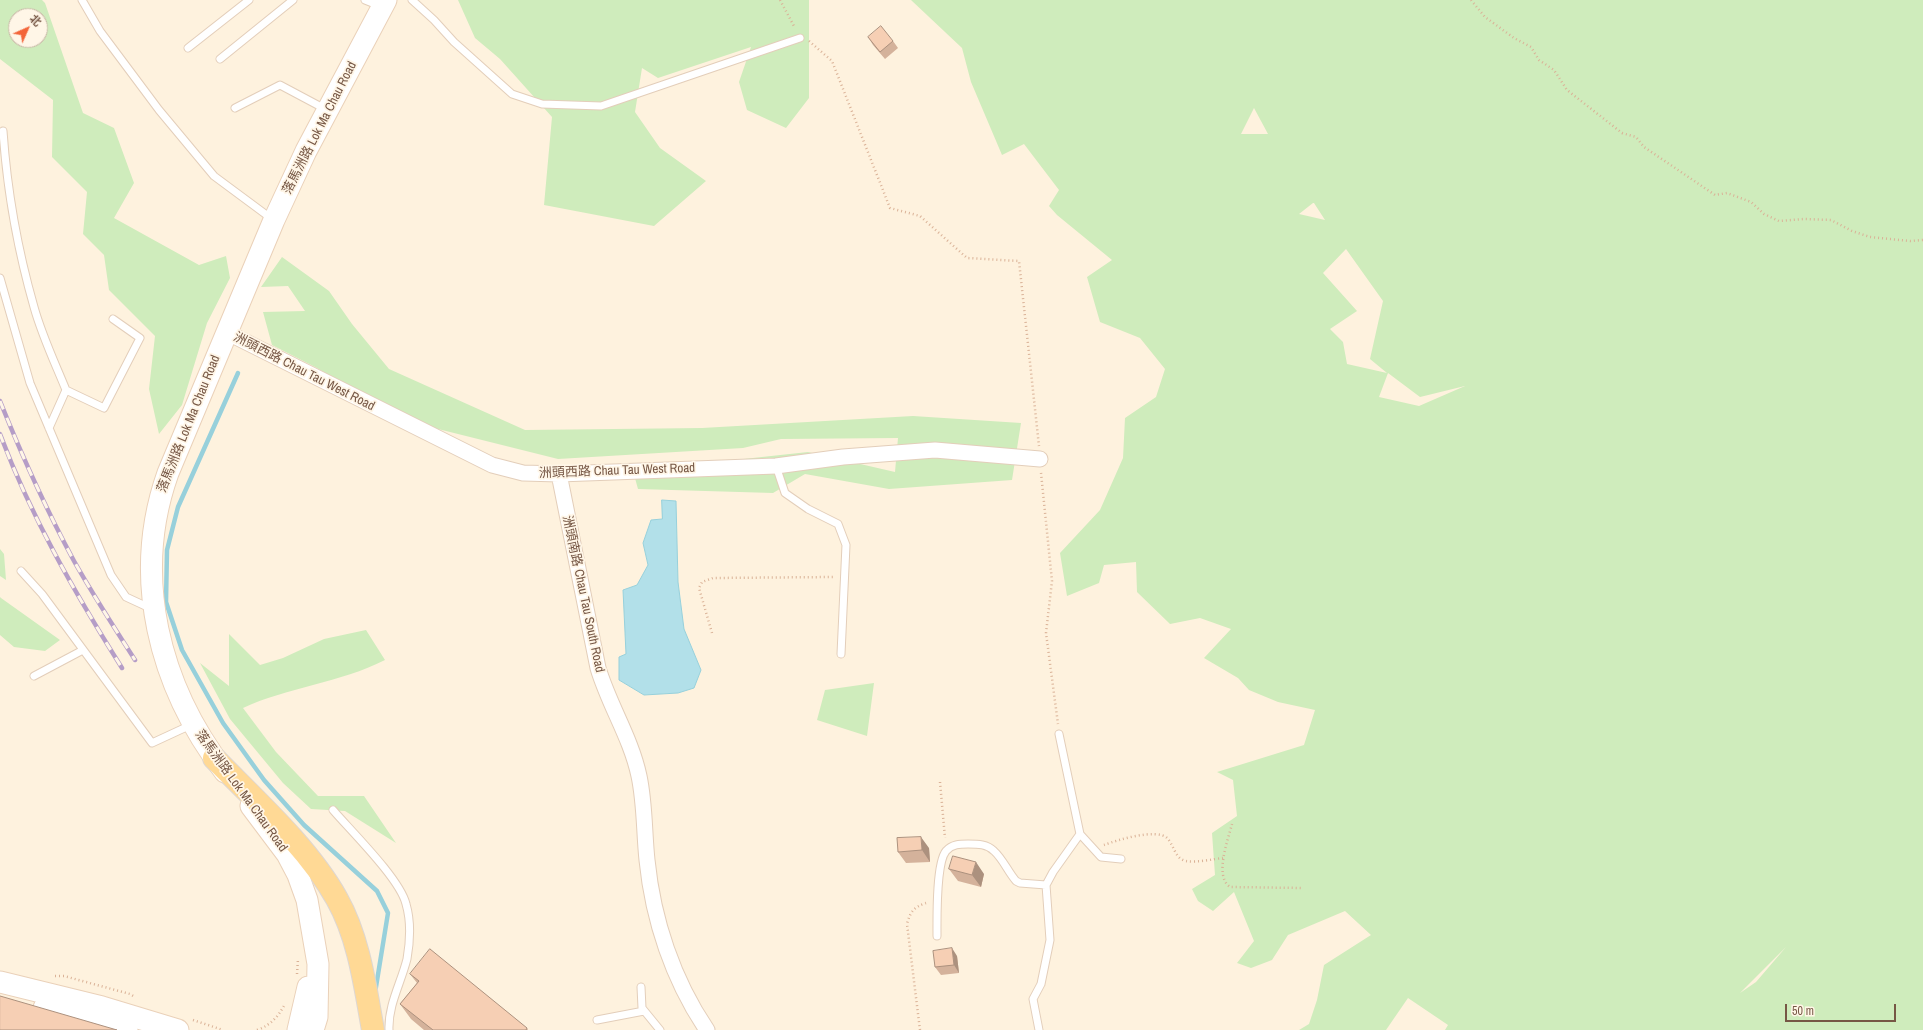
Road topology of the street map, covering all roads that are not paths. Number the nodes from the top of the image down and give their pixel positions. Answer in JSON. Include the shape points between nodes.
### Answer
{"nodes":[{"id":1,"x":82,"y":0,"type":"edge"},
{"id":2,"x":249,"y":0,"type":"edge"},
{"id":3,"x":293,"y":0,"type":"edge"},
{"id":4,"x":412,"y":0,"type":"edge"},
{"id":5,"x":378,"y":2,"type":"edge"},
{"id":6,"x":800,"y":38,"type":"road end"},
{"id":7,"x":188,"y":48,"type":"dead end"},
{"id":8,"x":220,"y":59,"type":"dead end"},
{"id":9,"x":236,"y":108,"type":"dead end"},
{"id":10,"x":327,"y":110,"type":"junction"},
{"id":11,"x":3,"y":131,"type":"dead end"},
{"id":12,"x":274,"y":220,"type":"junction"},
{"id":13,"x":0,"y":278,"type":"edge"},
{"id":14,"x":113,"y":319,"type":"dead end"},
{"id":15,"x":226,"y":332,"type":"junction"},
{"id":16,"x":66,"y":390,"type":"junction"},
{"id":17,"x":49,"y":428,"type":"junction"},
{"id":18,"x":1040,"y":458,"type":"road end"},
{"id":19,"x":776,"y":466,"type":"junction"},
{"id":20,"x":559,"y":474,"type":"junction"},
{"id":21,"x":21,"y":571,"type":"dead end"},
{"id":22,"x":154,"y":610,"type":"junction"},
{"id":23,"x":83,"y":650,"type":"junction"},
{"id":24,"x":841,"y":654,"type":"dead end"},
{"id":25,"x":34,"y":676,"type":"dead end"},
{"id":26,"x":193,"y":724,"type":"junction"},
{"id":27,"x":1059,"y":734,"type":"road end"},
{"id":28,"x":214,"y":758,"type":"junction"},
{"id":29,"x":333,"y":810,"type":"dead end"},
{"id":30,"x":1080,"y":834,"type":"junction"},
{"id":31,"x":1121,"y":859,"type":"dead end"},
{"id":32,"x":1046,"y":885,"type":"junction"},
{"id":33,"x":937,"y":936,"type":"dead end"},
{"id":34,"x":0,"y":982,"type":"edge"},
{"id":35,"x":641,"y":987,"type":"dead end"},
{"id":36,"x":0,"y":996,"type":"edge"},
{"id":37,"x":644,"y":1011,"type":"junction"},
{"id":38,"x":309,"y":1017,"type":"edge"},
{"id":39,"x":597,"y":1020,"type":"dead end"},
{"id":40,"x":172,"y":1029,"type":"edge"},
{"id":41,"x":127,"y":1030,"type":"edge"},
{"id":42,"x":284,"y":1030,"type":"edge"},
{"id":43,"x":298,"y":1030,"type":"edge"},
{"id":44,"x":372,"y":1030,"type":"edge"},
{"id":45,"x":389,"y":1030,"type":"edge"},
{"id":46,"x":660,"y":1030,"type":"edge"},
{"id":47,"x":707,"y":1030,"type":"edge"},
{"id":48,"x":1038,"y":1030,"type":"edge"}],
"edges":[{"from":1,"to":12,"type":"lane","via":[[104,37],[159,110],[214,176]]},
{"from":2,"to":7,"type":"lane"},
{"from":3,"to":8,"type":"lane"},
{"from":4,"to":6,"type":"lane","via":[[512,94],[542,104],[601,106]]},
{"from":5,"to":10,"type":"street","name":"落馬洲路 Lok Ma Chau Road"},
{"from":9,"to":10,"type":"lane","via":[[280,85]]},
{"from":10,"to":12,"type":"street","name":"落馬洲路 Lok Ma Chau Road"},
{"from":11,"to":16,"type":"lane","via":[[8,184],[25,273],[34,308]]},
{"from":12,"to":15,"type":"street","name":"落馬洲路 Lok Ma Chau Road"},
{"from":13,"to":17,"type":"lane","via":[[30,383]]},
{"from":14,"to":16,"type":"lane","via":[[140,338],[104,408]]},
{"from":15,"to":20,"type":"street","name":"洲頭西路 Chau Tau West Road","via":[[492,465],[523,473]]},
{"from":15,"to":22,"type":"street","name":"落馬洲路 Lok Ma Chau Road","via":[[168,473],[158,504],[150,573]]},
{"from":16,"to":17,"type":"lane"},
{"from":17,"to":22,"type":"lane","via":[[111,575],[126,597]]},
{"from":18,"to":19,"type":"street","name":"洲頭西路 Chau Tau West Road","via":[[935,450],[843,457]]},
{"from":19,"to":20,"type":"street","name":"洲頭西路 Chau Tau West Road"},
{"from":19,"to":24,"type":"lane","via":[[785,493],[808,509],[838,524],[846,545]]},
{"from":20,"to":47,"type":"street","name":"洲頭南路 Chau Tau South Road","via":[[598,668],[608,699],[629,743],[639,775],[645,814],[648,874],[658,922],[679,979]]},
{"from":21,"to":23,"type":"lane","via":[[42,594]]},
{"from":22,"to":26,"type":"street","name":"落馬洲路 Lok Ma Chau Road","via":[[172,678]]},
{"from":23,"to":25,"type":"lane"},
{"from":23,"to":26,"type":"lane","via":[[152,743]]},
{"from":26,"to":28,"type":"street","name":"落馬洲路 Lok Ma Chau Road"},
{"from":27,"to":30,"type":"lane"},
{"from":28,"to":38,"type":"street","name":"落馬洲路 Lok Ma Chau Road","via":[[280,844],[292,864],[307,900],[313,939],[309,966]]},
{"from":28,"to":44,"type":"main road","via":[[280,825],[311,861],[338,899],[359,956]]},
{"from":29,"to":45,"type":"lane","via":[[394,882],[406,903],[410,935],[391,1010]]},
{"from":30,"to":31,"type":"lane","via":[[1101,857]]},
{"from":30,"to":32,"type":"lane"},
{"from":32,"to":33,"type":"lane","via":[[1016,881],[996,852],[989,847],[980,844],[956,844],[946,850],[941,860]]},
{"from":32,"to":48,"type":"lane","via":[[1050,940],[1041,984],[1033,999]]},
{"from":34,"to":40,"type":"street","via":[[102,1007]]},
{"from":35,"to":37,"type":"lane","via":[[640,999]]},
{"from":36,"to":41,"type":"street"},
{"from":37,"to":39,"type":"lane"},
{"from":37,"to":46,"type":"lane"},
{"from":38,"to":42,"type":"street"},
{"from":38,"to":43,"type":"street","name":"落馬洲路 Lok Ma Chau Road"}]}
